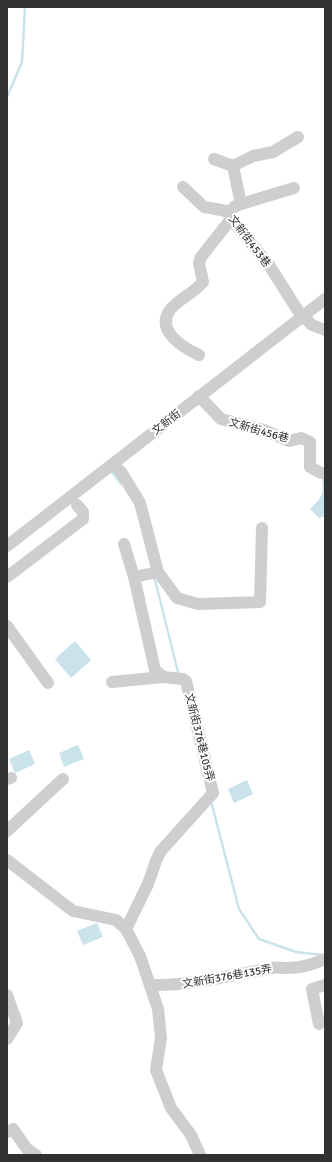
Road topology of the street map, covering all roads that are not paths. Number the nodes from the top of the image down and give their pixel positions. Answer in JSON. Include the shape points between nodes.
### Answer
{"nodes":[{"id":1,"x":298,"y":137,"type":"dead end"},
{"id":2,"x":214,"y":160,"type":"dead end"},
{"id":3,"x":233,"y":166,"type":"junction"},
{"id":4,"x":182,"y":187,"type":"dead end"},
{"id":5,"x":294,"y":188,"type":"dead end"},
{"id":6,"x":241,"y":204,"type":"junction"},
{"id":7,"x":229,"y":215,"type":"junction"},
{"id":8,"x":325,"y":299,"type":"edge"},
{"id":9,"x":307,"y":320,"type":"junction"},
{"id":10,"x":325,"y":330,"type":"edge"},
{"id":11,"x":199,"y":355,"type":"dead end"},
{"id":12,"x":201,"y":397,"type":"junction"},
{"id":13,"x":117,"y":467,"type":"junction"},
{"id":14,"x":325,"y":473,"type":"edge"},
{"id":15,"x":77,"y":505,"type":"dead end"},
{"id":16,"x":262,"y":528,"type":"dead end"},
{"id":17,"x":124,"y":544,"type":"dead end"},
{"id":18,"x":7,"y":546,"type":"edge"},
{"id":19,"x":155,"y":573,"type":"junction"},
{"id":20,"x":7,"y":577,"type":"edge"},
{"id":21,"x":134,"y":577,"type":"junction"},
{"id":22,"x":7,"y":626,"type":"edge"},
{"id":23,"x":162,"y":677,"type":"junction"},
{"id":24,"x":112,"y":682,"type":"dead end"},
{"id":25,"x":48,"y":683,"type":"dead end"},
{"id":26,"x":63,"y":779,"type":"dead end"},
{"id":27,"x":7,"y":831,"type":"edge"},
{"id":28,"x":7,"y":860,"type":"edge"},
{"id":29,"x":126,"y":929,"type":"junction"},
{"id":30,"x":325,"y":960,"type":"edge"},
{"id":31,"x":151,"y":985,"type":"junction"},
{"id":32,"x":325,"y":985,"type":"edge"},
{"id":33,"x":7,"y":995,"type":"edge"},
{"id":34,"x":318,"y":1024,"type":"dead end"},
{"id":35,"x":7,"y":1039,"type":"edge"},
{"id":36,"x":7,"y":1132,"type":"edge"},
{"id":37,"x":36,"y":1155,"type":"edge"},
{"id":38,"x":200,"y":1155,"type":"edge"}],
"edges":[{"from":1,"to":3,"type":"street","via":[[273,152],[253,156]]},
{"from":2,"to":3,"type":"street"},
{"from":3,"to":6,"type":"street"},
{"from":4,"to":7,"type":"street","name":"文新街453巷","via":[[204,207]]},
{"from":5,"to":6,"type":"street"},
{"from":6,"to":7,"type":"street"},
{"from":7,"to":9,"type":"street","name":"文新街453巷","via":[[269,265]]},
{"from":7,"to":11,"type":"street","via":[[201,257],[199,263],[203,282],[170,310],[166,321],[166,328],[183,348]]},
{"from":8,"to":9,"type":"street","name":"文新街"},
{"from":9,"to":10,"type":"street"},
{"from":9,"to":12,"type":"street","name":"文新街"},
{"from":12,"to":13,"type":"street","name":"文新街"},
{"from":12,"to":14,"type":"street","name":"文新街456巷","via":[[221,418],[264,430],[289,441],[301,438],[310,442],[310,467]]},
{"from":13,"to":18,"type":"street","name":"文新街"},
{"from":13,"to":19,"type":"street","via":[[140,502]]},
{"from":15,"to":20,"type":"street","via":[[83,512],[82,519]]},
{"from":16,"to":19,"type":"street","via":[[260,602],[198,604],[176,598]]},
{"from":17,"to":21,"type":"street"},
{"from":19,"to":21,"type":"street"},
{"from":21,"to":23,"type":"street","via":[[155,670]]},
{"from":22,"to":25,"type":"street"},
{"from":23,"to":24,"type":"street","name":"文新街376巷105弄"},
{"from":23,"to":29,"type":"street","name":"文新街376巷105弄","via":[[186,681],[210,796],[160,852]]},
{"from":26,"to":27,"type":"street"},
{"from":28,"to":29,"type":"street","via":[[73,911],[116,920]]},
{"from":29,"to":31,"type":"street"},
{"from":30,"to":31,"type":"street","name":"文新街376巷135弄","via":[[306,967],[274,968],[171,986]]},
{"from":31,"to":38,"type":"street","via":[[158,1008],[161,1038],[156,1070],[171,1108],[191,1135]]},
{"from":32,"to":34,"type":"street","via":[[312,989]]},
{"from":33,"to":35,"type":"street","via":[[17,1023]]},
{"from":36,"to":37,"type":"street","via":[[13,1129],[27,1149]]}]}
